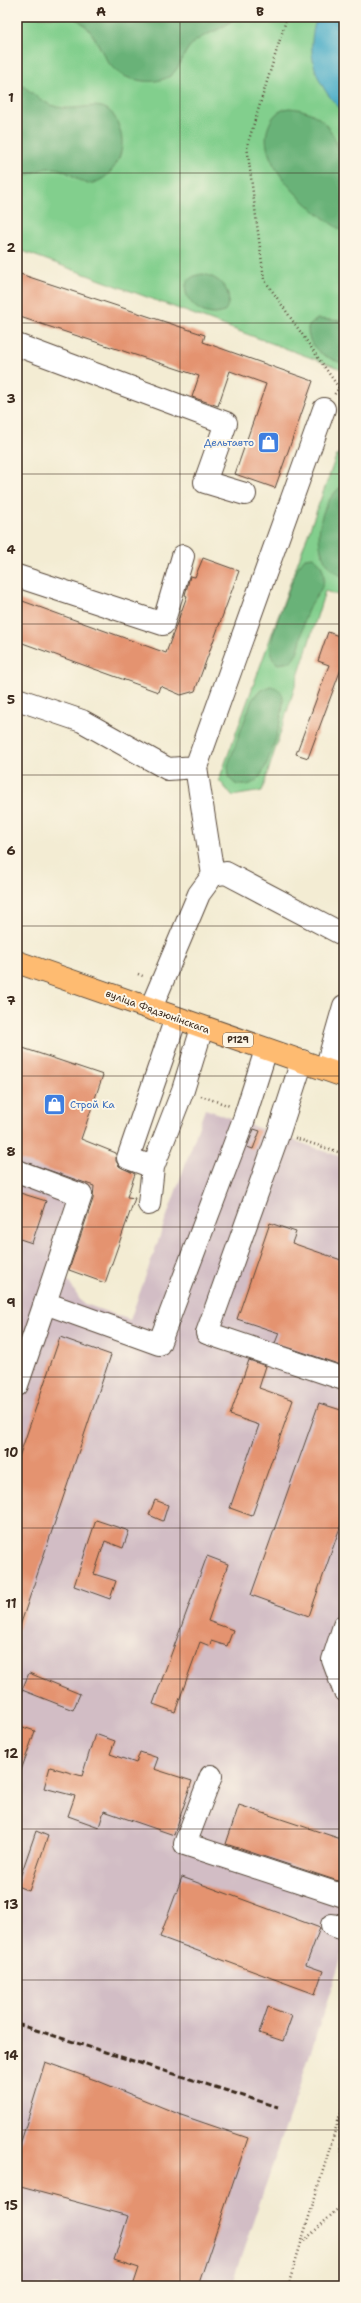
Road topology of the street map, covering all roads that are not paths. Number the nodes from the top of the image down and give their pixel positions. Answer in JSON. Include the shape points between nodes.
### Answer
{"nodes":[{"id":1,"x":17,"y":345,"type":"edge"},
{"id":2,"x":324,"y":409,"type":"road end"},
{"id":3,"x":245,"y":494,"type":"dead end"},
{"id":4,"x":183,"y":556,"type":"dead end"},
{"id":5,"x":17,"y":576,"type":"edge"},
{"id":6,"x":17,"y":699,"type":"edge"},
{"id":7,"x":196,"y":767,"type":"junction"},
{"id":8,"x":213,"y":875,"type":"junction"},
{"id":9,"x":344,"y":935,"type":"edge"},
{"id":10,"x":17,"y":962,"type":"edge"},
{"id":11,"x":344,"y":1006,"type":"edge"},
{"id":12,"x":151,"y":1008,"type":"junction"},
{"id":13,"x":176,"y":1018,"type":"junction"},
{"id":14,"x":202,"y":1028,"type":"junction"},
{"id":15,"x":266,"y":1050,"type":"junction"},
{"id":16,"x":302,"y":1061,"type":"junction"},
{"id":17,"x":335,"y":1072,"type":"edge"},
{"id":18,"x":153,"y":1167,"type":"junction"},
{"id":19,"x":17,"y":1171,"type":"edge"},
{"id":20,"x":149,"y":1204,"type":"dead end"},
{"id":21,"x":45,"y":1303,"type":"junction"},
{"id":22,"x":344,"y":1379,"type":"edge"},
{"id":23,"x":17,"y":1385,"type":"edge"},
{"id":24,"x":344,"y":1626,"type":"edge"},
{"id":25,"x":344,"y":1690,"type":"edge"},
{"id":26,"x":212,"y":1776,"type":"dead end"},
{"id":27,"x":344,"y":1896,"type":"edge"}],
"edges":[{"from":1,"to":3,"type":"lane","via":[[226,423],[205,482]]},
{"from":2,"to":7,"type":"lane"},
{"from":4,"to":5,"type":"lane","via":[[163,624]]},
{"from":6,"to":7,"type":"lane","via":[[82,721],[168,769]]},
{"from":7,"to":8,"type":"lane"},
{"from":8,"to":9,"type":"lane","via":[[226,873]]},
{"from":8,"to":12,"type":"lane","via":[[199,894]]},
{"from":10,"to":12,"type":"main road","name":"вуліца Фядзюнінскага","number":"Р129"},
{"from":11,"to":17,"type":"lane"},
{"from":12,"to":13,"type":"main road","name":"вуліца Фядзюнінскага","number":"Р129"},
{"from":13,"to":14,"type":"main road","name":"вуліца Фядзюнінскага","number":"Р129"},
{"from":13,"to":18,"type":"lane","via":[[128,1158]]},
{"from":14,"to":15,"type":"main road","name":"вуліца Фядзюнінскага","number":"Р129"},
{"from":14,"to":18,"type":"lane","via":[[183,1090]]},
{"from":15,"to":16,"type":"main road","name":"вуліца Фядзюнінскага","number":"Р129"},
{"from":15,"to":21,"type":"lane","via":[[244,1119],[159,1344]]},
{"from":16,"to":17,"type":"main road","name":"вуліца Фядзюнінскага","number":"Р129"},
{"from":16,"to":22,"type":"lane","via":[[206,1333]]},
{"from":18,"to":20,"type":"lane"},
{"from":19,"to":21,"type":"lane","via":[[81,1195]]},
{"from":21,"to":23,"type":"lane"},
{"from":24,"to":25,"type":"lane","via":[[333,1660]]},
{"from":26,"to":27,"type":"lane","via":[[185,1844]]}]}
